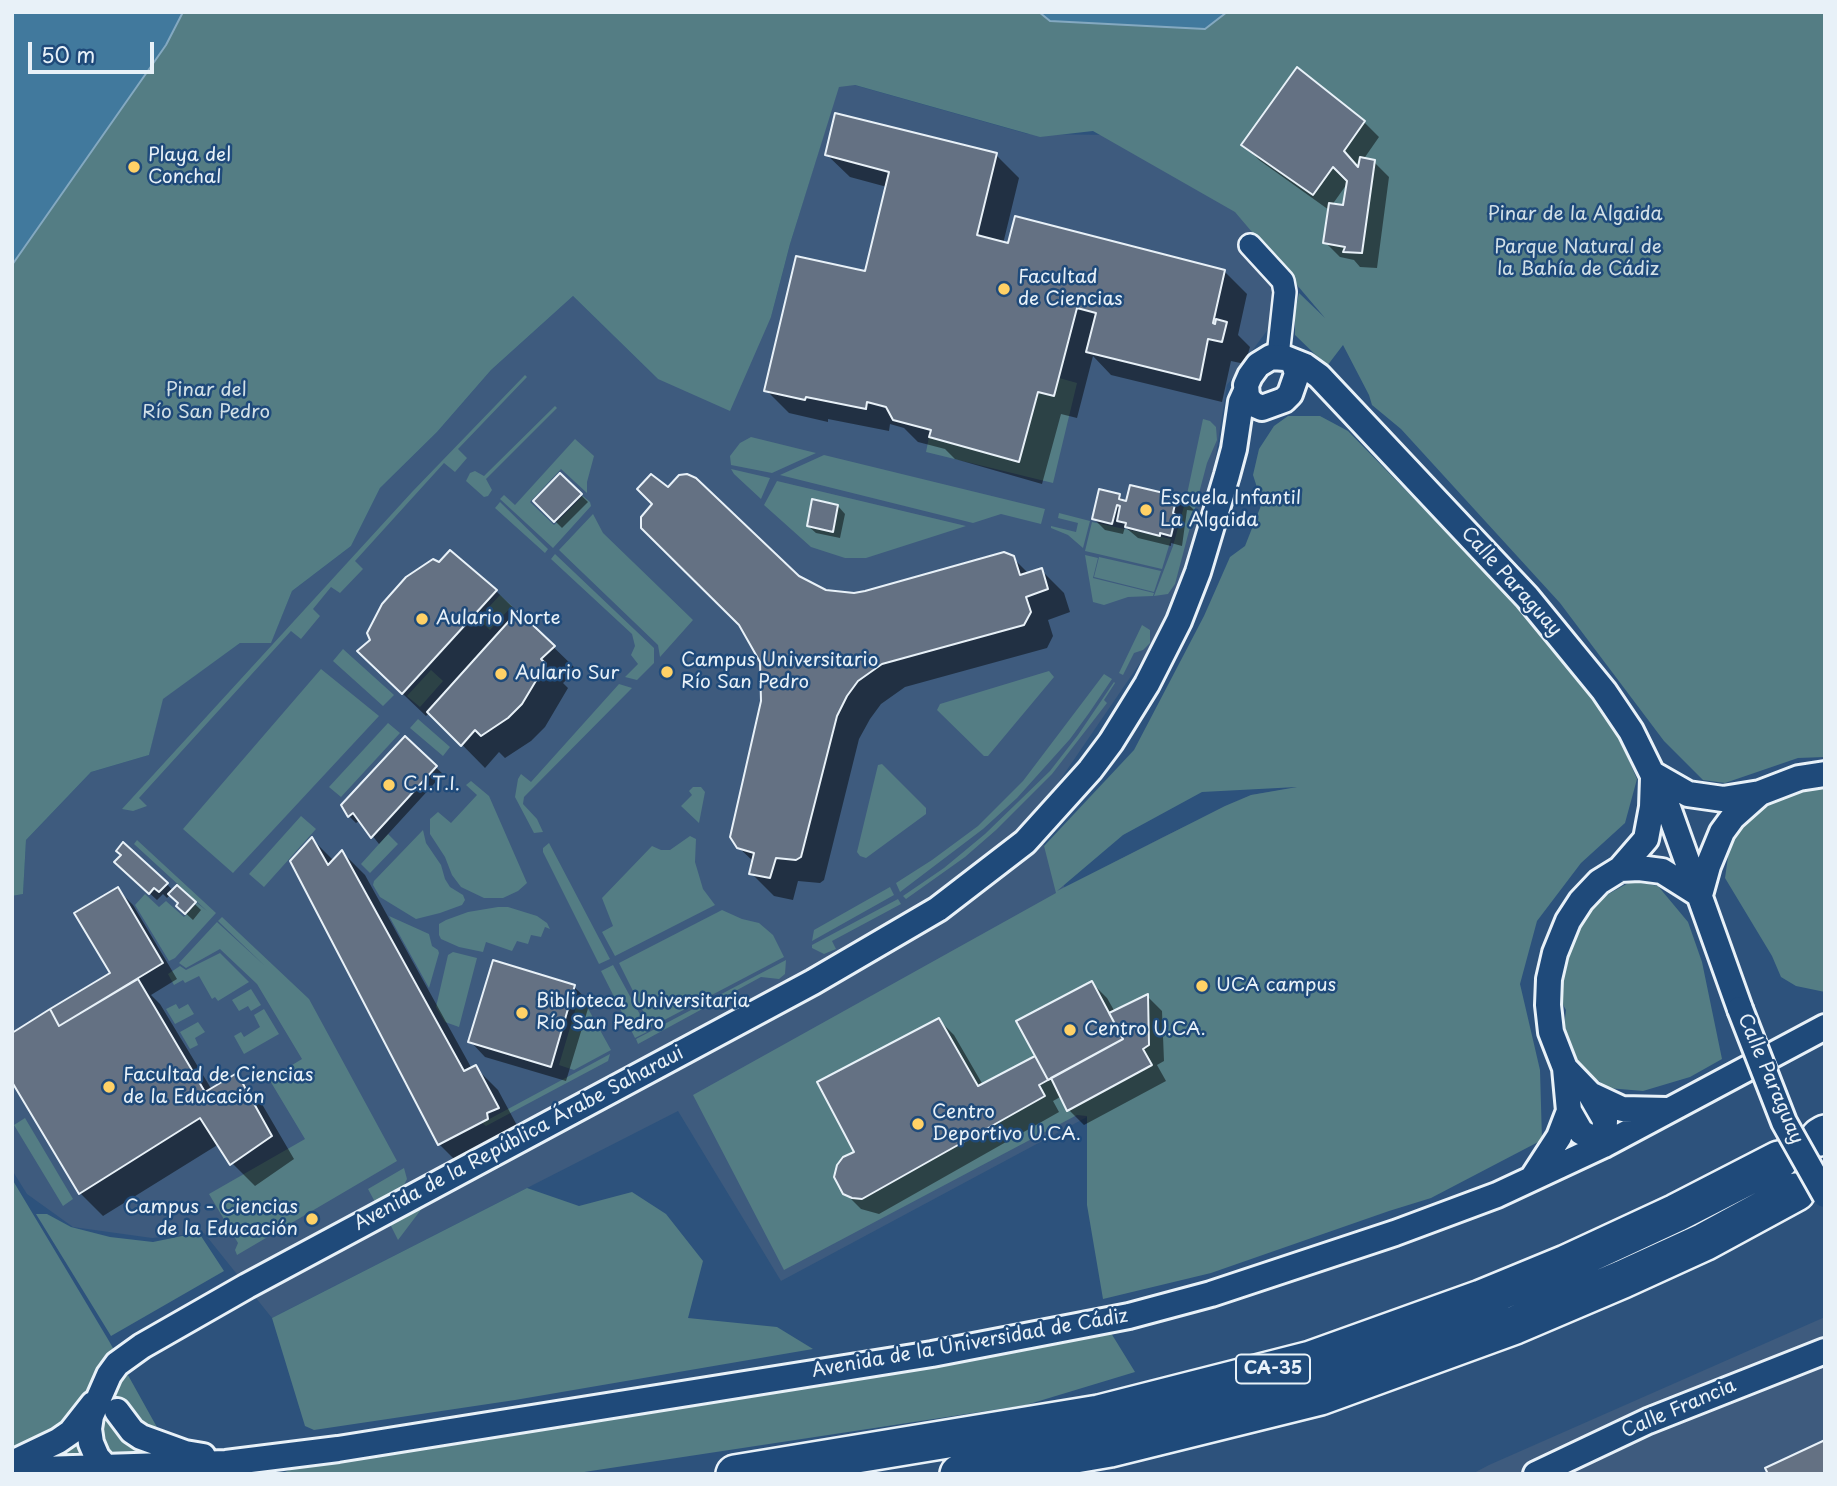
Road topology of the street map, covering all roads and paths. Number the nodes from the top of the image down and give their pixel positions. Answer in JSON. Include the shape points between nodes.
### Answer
{"nodes":[{"id":1,"x":1250,"y":245,"type":"dead end"},
{"id":2,"x":1286,"y":359,"type":"junction"},
{"id":3,"x":1290,"y":394,"type":"junction"},
{"id":4,"x":1254,"y":400,"type":"junction"},
{"id":5,"x":1347,"y":407,"type":"junction"},
{"id":6,"x":1653,"y":774,"type":"junction"},
{"id":7,"x":1825,"y":774,"type":"edge"},
{"id":8,"x":1760,"y":793,"type":"junction"},
{"id":9,"x":1620,"y":869,"type":"junction"},
{"id":10,"x":1700,"y":895,"type":"junction"},
{"id":11,"x":1825,"y":1027,"type":"edge"},
{"id":12,"x":1565,"y":1068,"type":"junction"},
{"id":13,"x":1590,"y":1094,"type":"junction"},
{"id":14,"x":1671,"y":1110,"type":"junction"},
{"id":15,"x":1569,"y":1111,"type":"junction"},
{"id":16,"x":1604,"y":1145,"type":"junction"},
{"id":17,"x":1779,"y":1160,"type":"dead end"},
{"id":18,"x":1533,"y":1177,"type":"junction"},
{"id":19,"x":1810,"y":1193,"type":"edge"},
{"id":20,"x":1825,"y":1332,"type":"edge"},
{"id":21,"x":1814,"y":1355,"type":"edge"},
{"id":22,"x":108,"y":1403,"type":"junction"},
{"id":23,"x":266,"y":1458,"type":"junction"},
{"id":24,"x":12,"y":1463,"type":"edge"},
{"id":25,"x":104,"y":1466,"type":"junction"},
{"id":26,"x":12,"y":1469,"type":"edge"},
{"id":27,"x":735,"y":1474,"type":"edge"},
{"id":28,"x":959,"y":1474,"type":"edge"},
{"id":29,"x":1536,"y":1474,"type":"edge"}],
"edges":[{"from":1,"to":2,"type":"street","via":[[1283,281]]},
{"from":2,"to":3,"type":"street","via":[[1297,374]]},
{"from":2,"to":4,"type":"street","via":[[1265,359],[1258,365],[1250,376]]},
{"from":2,"to":5,"type":"street","via":[[1319,376]]},
{"from":3,"to":4,"type":"street","via":[[1284,400]]},
{"from":3,"to":5,"type":"street","via":[[1319,397]]},
{"from":4,"to":22,"type":"street","name":"Avenida de la República Árabe Saharaui","via":[[1234,449],[1198,572],[1162,658],[1111,741],[1025,842],[939,909],[813,982],[156,1336],[109,1375]]},
{"from":5,"to":6,"type":"street","name":"Calle Paraguay","via":[[1527,597],[1584,664],[1631,731]]},
{"from":6,"to":8,"type":"street","via":[[1688,794],[1707,798]]},
{"from":6,"to":9,"type":"street","via":[[1646,839]]},
{"from":6,"to":10,"type":"street","name":"Calle Paraguay"},
{"from":7,"to":8,"type":"street"},
{"from":8,"to":10,"type":"street","via":[[1722,832]]},
{"from":9,"to":10,"type":"street","via":[[1662,871]]},
{"from":9,"to":12,"type":"street","via":[[1581,901],[1555,953],[1548,1004],[1551,1032]]},
{"from":10,"to":19,"type":"street","name":"Calle Paraguay","bridge":true},
{"from":11,"to":14,"type":"street","name":"Avenida de la Universidad de Cádiz"},
{"from":12,"to":13,"type":"street"},
{"from":12,"to":15,"type":"street"},
{"from":13,"to":14,"type":"street","via":[[1622,1109]]},
{"from":13,"to":16,"type":"street","via":[[1605,1120]]},
{"from":14,"to":16,"type":"street","name":"Avenida de la Universidad de Cádiz"},
{"from":15,"to":16,"type":"street","via":[[1581,1132]]},
{"from":15,"to":18,"type":"street","via":[[1559,1137]]},
{"from":16,"to":18,"type":"street","name":"Avenida de la Universidad de Cádiz"},
{"from":17,"to":27,"type":"highway","number":"CA-35","via":[[1566,1264],[1311,1360],[1099,1414]]},
{"from":18,"to":23,"type":"street","name":"Avenida de la Universidad de Cádiz","via":[[1395,1233],[1211,1294],[1082,1327]]},
{"from":19,"to":28,"type":"highway","number":"CA-35","via":[[1516,1325],[1320,1396],[1110,1448]]},
{"from":20,"to":21,"type":"street"},
{"from":21,"to":29,"type":"street","name":"Calle Francia","via":[[1648,1421]]},
{"from":22,"to":23,"type":"street","via":[[132,1431],[157,1444],[211,1458]]},
{"from":22,"to":24,"type":"street","name":"Avenida de la República Árabe Saharaui","via":[[58,1441]]},
{"from":22,"to":25,"type":"street","via":[[121,1436],[115,1456]]},
{"from":23,"to":25,"type":"street","name":"Avenida de la Universidad de Cádiz"},
{"from":25,"to":26,"type":"street","name":"Avenida de la Universidad de Cádiz"}]}
